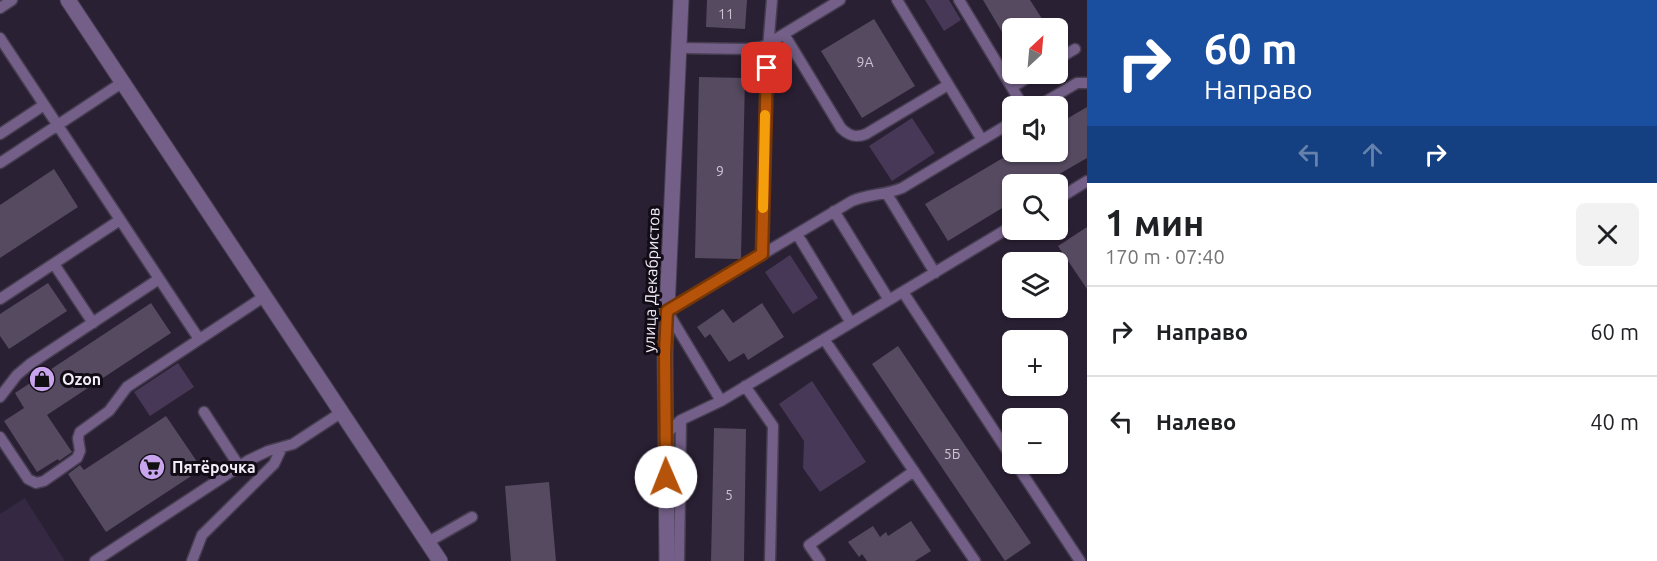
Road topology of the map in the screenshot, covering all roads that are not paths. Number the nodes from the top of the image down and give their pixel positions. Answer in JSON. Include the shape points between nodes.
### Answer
{"nodes":[{"id":1,"x":12,"y":0,"type":"edge"},
{"id":2,"x":68,"y":0,"type":"edge"},
{"id":3,"x":681,"y":0,"type":"edge"},
{"id":4,"x":772,"y":0,"type":"edge"},
{"id":5,"x":840,"y":0,"type":"edge"},
{"id":6,"x":897,"y":0,"type":"edge"},
{"id":7,"x":959,"y":0,"type":"edge"},
{"id":8,"x":0,"y":8,"type":"edge"},
{"id":9,"x":784,"y":34,"type":"junction"},
{"id":10,"x":0,"y":38,"type":"edge"},
{"id":11,"x":770,"y":43,"type":"junction"},
{"id":12,"x":679,"y":48,"type":"junction"},
{"id":13,"x":1076,"y":49,"type":"dead end"},
{"id":14,"x":1068,"y":53,"type":"edge"},
{"id":15,"x":123,"y":82,"type":"junction"},
{"id":16,"x":1017,"y":84,"type":"edge"},
{"id":17,"x":1087,"y":84,"type":"edge"},
{"id":18,"x":948,"y":85,"type":"junction"},
{"id":19,"x":1012,"y":87,"type":"junction"},
{"id":20,"x":1017,"y":96,"type":"edge"},
{"id":21,"x":1055,"y":96,"type":"edge"},
{"id":22,"x":44,"y":105,"type":"junction"},
{"id":23,"x":58,"y":125,"type":"junction"},
{"id":24,"x":1002,"y":128,"type":"edge"},
{"id":25,"x":0,"y":134,"type":"edge"},
{"id":26,"x":982,"y":140,"type":"junction"},
{"id":27,"x":0,"y":163,"type":"edge"},
{"id":28,"x":1087,"y":181,"type":"edge"},
{"id":29,"x":1068,"y":193,"type":"edge"},
{"id":30,"x":887,"y":194,"type":"junction"},
{"id":31,"x":834,"y":212,"type":"junction"},
{"id":32,"x":120,"y":220,"type":"junction"},
{"id":33,"x":1002,"y":232,"type":"edge"},
{"id":34,"x":797,"y":234,"type":"junction"},
{"id":35,"x":762,"y":254,"type":"junction"},
{"id":36,"x":54,"y":264,"type":"junction"},
{"id":37,"x":934,"y":273,"type":"junction"},
{"id":38,"x":159,"y":279,"type":"junction"},
{"id":39,"x":903,"y":292,"type":"junction"},
{"id":40,"x":265,"y":296,"type":"junction"},
{"id":41,"x":0,"y":299,"type":"edge"},
{"id":42,"x":889,"y":300,"type":"junction"},
{"id":43,"x":667,"y":311,"type":"junction"},
{"id":44,"x":93,"y":323,"type":"junction"},
{"id":45,"x":851,"y":323,"type":"junction"},
{"id":46,"x":199,"y":339,"type":"junction"},
{"id":47,"x":824,"y":339,"type":"junction"},
{"id":48,"x":745,"y":386,"type":"junction"},
{"id":49,"x":0,"y":397,"type":"edge"},
{"id":50,"x":721,"y":401,"type":"junction"},
{"id":51,"x":204,"y":412,"type":"dead end"},
{"id":52,"x":342,"y":412,"type":"junction"},
{"id":53,"x":681,"y":420,"type":"junction"},
{"id":54,"x":666,"y":434,"type":"junction"},
{"id":55,"x":0,"y":437,"type":"edge"},
{"id":56,"x":1002,"y":443,"type":"edge"},
{"id":57,"x":282,"y":447,"type":"junction"},
{"id":58,"x":239,"y":466,"type":"junction"},
{"id":59,"x":914,"y":471,"type":"junction"},
{"id":60,"x":1023,"y":474,"type":"edge"},
{"id":61,"x":471,"y":517,"type":"dead end"},
{"id":62,"x":428,"y":542,"type":"junction"},
{"id":63,"x":95,"y":561,"type":"edge"},
{"id":64,"x":192,"y":561,"type":"edge"},
{"id":65,"x":440,"y":561,"type":"edge"},
{"id":66,"x":667,"y":561,"type":"edge"},
{"id":67,"x":679,"y":561,"type":"edge"},
{"id":68,"x":770,"y":561,"type":"edge"},
{"id":69,"x":820,"y":561,"type":"edge"},
{"id":70,"x":975,"y":561,"type":"edge"},
{"id":71,"x":1080,"y":561,"type":"edge"}],
"edges":[{"from":1,"to":8,"type":"lane"},
{"from":2,"to":15,"type":"street"},
{"from":3,"to":12,"type":"street","name":"улица Декабристов"},
{"from":4,"to":11,"type":"lane"},
{"from":5,"to":9,"type":"lane"},
{"from":6,"to":18,"type":"lane"},
{"from":7,"to":19,"type":"lane"},
{"from":9,"to":11,"type":"lane"},
{"from":9,"to":18,"type":"lane","via":[[847,134],[866,134]]},
{"from":10,"to":22,"type":"lane"},
{"from":11,"to":12,"type":"lane","via":[[749,49]]},
{"from":11,"to":35,"type":"lane"},
{"from":12,"to":43,"type":"street","name":"улица Декабристов"},
{"from":13,"to":14,"type":"lane"},
{"from":15,"to":23,"type":"lane"},
{"from":15,"to":40,"type":"street"},
{"from":16,"to":19,"type":"lane"},
{"from":17,"to":21,"type":"lane","via":[[1077,83]]},
{"from":18,"to":26,"type":"lane"},
{"from":19,"to":20,"type":"lane"},
{"from":22,"to":23,"type":"lane"},
{"from":22,"to":25,"type":"lane"},
{"from":23,"to":27,"type":"lane"},
{"from":23,"to":32,"type":"lane"},
{"from":24,"to":26,"type":"lane"},
{"from":26,"to":30,"type":"lane"},
{"from":28,"to":29,"type":"lane"},
{"from":30,"to":31,"type":"lane","via":[[857,199]]},
{"from":30,"to":37,"type":"lane"},
{"from":31,"to":34,"type":"lane"},
{"from":31,"to":42,"type":"lane"},
{"from":32,"to":36,"type":"lane"},
{"from":32,"to":38,"type":"lane"},
{"from":33,"to":37,"type":"lane"},
{"from":34,"to":35,"type":"lane"},
{"from":34,"to":45,"type":"lane"},
{"from":35,"to":43,"type":"lane"},
{"from":36,"to":41,"type":"lane"},
{"from":36,"to":44,"type":"lane"},
{"from":37,"to":39,"type":"lane"},
{"from":38,"to":44,"type":"lane"},
{"from":38,"to":46,"type":"lane"},
{"from":39,"to":42,"type":"lane"},
{"from":39,"to":56,"type":"lane"},
{"from":40,"to":46,"type":"lane"},
{"from":40,"to":52,"type":"street"},
{"from":42,"to":45,"type":"lane"},
{"from":43,"to":50,"type":"lane"},
{"from":43,"to":54,"type":"street","name":"улица Декабристов"},
{"from":44,"to":49,"type":"lane","via":[[25,368]]},
{"from":45,"to":47,"type":"lane"},
{"from":46,"to":55,"type":"lane","via":[[127,387],[110,411],[80,432],[77,458],[44,481],[27,479]]},
{"from":47,"to":48,"type":"lane"},
{"from":47,"to":59,"type":"lane"},
{"from":48,"to":50,"type":"lane"},
{"from":48,"to":68,"type":"lane","via":[[773,426]]},
{"from":50,"to":53,"type":"lane"},
{"from":51,"to":58,"type":"lane"},
{"from":52,"to":57,"type":"lane"},
{"from":52,"to":62,"type":"street"},
{"from":53,"to":54,"type":"lane"},
{"from":53,"to":67,"type":"lane"},
{"from":54,"to":66,"type":"street","name":"улица Декабристов"},
{"from":57,"to":58,"type":"lane"},
{"from":57,"to":64,"type":"lane","via":[[274,464],[202,535]]},
{"from":58,"to":63,"type":"lane"},
{"from":59,"to":69,"type":"lane","via":[[809,545]]},
{"from":59,"to":70,"type":"lane"},
{"from":60,"to":71,"type":"lane"},
{"from":61,"to":62,"type":"lane"},
{"from":62,"to":65,"type":"street"}]}
